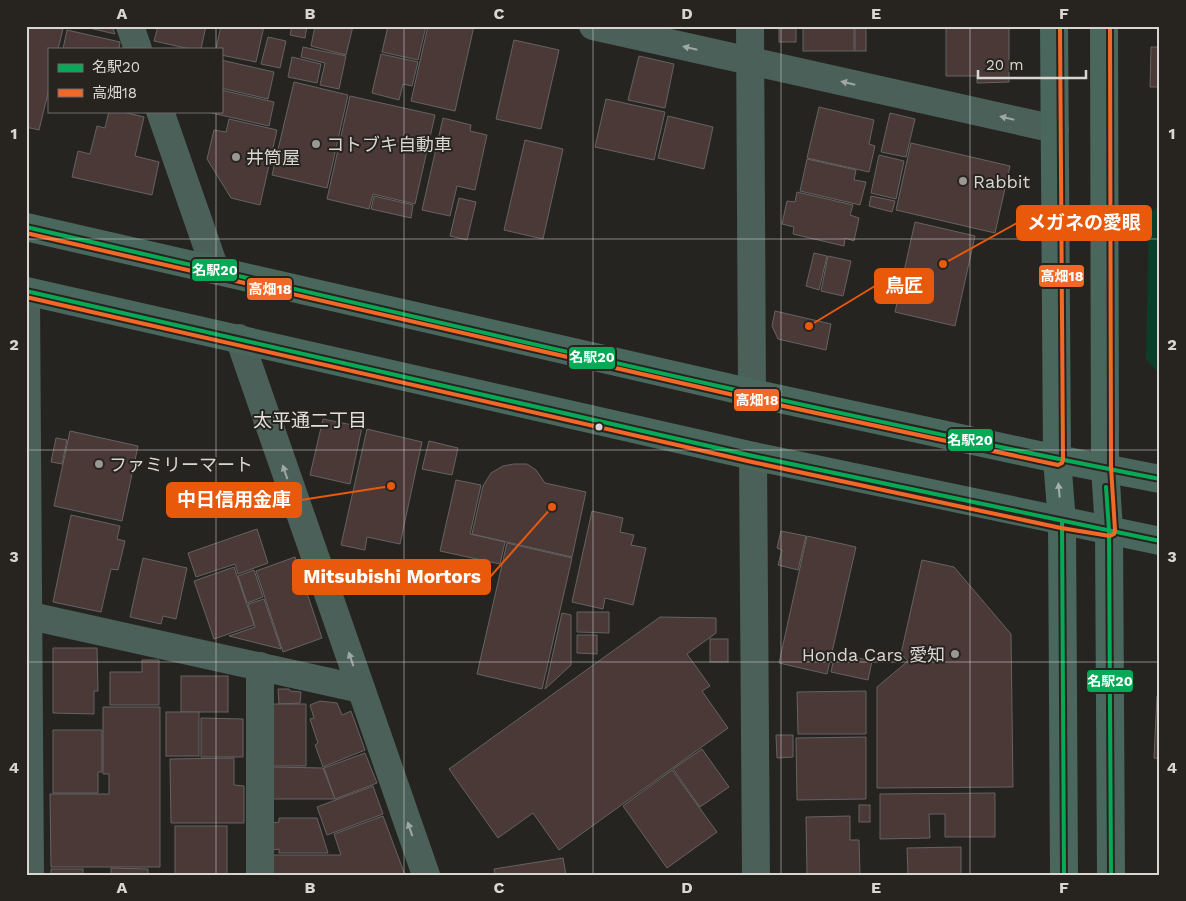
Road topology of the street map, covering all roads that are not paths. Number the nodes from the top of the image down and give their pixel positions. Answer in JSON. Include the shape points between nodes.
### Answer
{"nodes":[{"id":1,"x":130,"y":26,"type":"edge"},
{"id":2,"x":593,"y":26,"type":"edge"},
{"id":3,"x":750,"y":26,"type":"edge"},
{"id":4,"x":1054,"y":26,"type":"edge"},
{"id":5,"x":1104,"y":26,"type":"edge"},
{"id":6,"x":138,"y":48,"type":"edge"},
{"id":7,"x":750,"y":61,"type":"junction"},
{"id":8,"x":160,"y":112,"type":"edge"},
{"id":9,"x":1054,"y":129,"type":"junction"},
{"id":10,"x":26,"y":227,"type":"edge"},
{"id":11,"x":215,"y":269,"type":"junction"},
{"id":12,"x":26,"y":291,"type":"edge"},
{"id":13,"x":26,"y":298,"type":"edge"},
{"id":14,"x":238,"y":338,"type":"junction"},
{"id":15,"x":752,"y":393,"type":"junction"},
{"id":16,"x":753,"y":456,"type":"junction"},
{"id":17,"x":1057,"y":458,"type":"junction"},
{"id":18,"x":1105,"y":467,"type":"junction"},
{"id":19,"x":1160,"y":479,"type":"edge"},
{"id":20,"x":1062,"y":522,"type":"junction"},
{"id":21,"x":1109,"y":530,"type":"junction"},
{"id":22,"x":1160,"y":541,"type":"edge"},
{"id":23,"x":27,"y":615,"type":"edge"},
{"id":24,"x":260,"y":666,"type":"junction"},
{"id":25,"x":361,"y":689,"type":"junction"},
{"id":26,"x":30,"y":875,"type":"edge"},
{"id":27,"x":260,"y":875,"type":"edge"},
{"id":28,"x":426,"y":875,"type":"edge"},
{"id":29,"x":756,"y":875,"type":"edge"},
{"id":30,"x":1064,"y":875,"type":"edge"},
{"id":31,"x":1111,"y":875,"type":"edge"}],
"edges":[{"from":1,"to":6,"type":"street"},
{"from":7,"to":2,"type":"street","one_way":true},
{"from":3,"to":7,"type":"street"},
{"from":4,"to":9,"type":"main road"},
{"from":5,"to":18,"type":"main road"},
{"from":9,"to":7,"type":"street","one_way":true},
{"from":7,"to":15,"type":"street"},
{"from":8,"to":11,"type":"street"},
{"from":9,"to":17,"type":"main road"},
{"from":10,"to":11,"type":"main road"},
{"from":11,"to":15,"type":"main road"},
{"from":12,"to":14,"type":"main road"},
{"from":13,"to":23,"type":"street"},
{"from":14,"to":16,"type":"main road"},
{"from":25,"to":14,"type":"street","one_way":true},
{"from":15,"to":17,"type":"main road"},
{"from":16,"to":20,"type":"main road"},
{"from":16,"to":29,"type":"street"},
{"from":17,"to":18,"type":"main road"},
{"from":20,"to":17,"type":"main road","one_way":true},
{"from":18,"to":19,"type":"main road"},
{"from":18,"to":21,"type":"main road"},
{"from":20,"to":21,"type":"main road"},
{"from":20,"to":30,"type":"main road"},
{"from":21,"to":22,"type":"main road"},
{"from":21,"to":31,"type":"main road"},
{"from":23,"to":24,"type":"street"},
{"from":23,"to":26,"type":"street"},
{"from":24,"to":25,"type":"street"},
{"from":24,"to":27,"type":"street"},
{"from":28,"to":25,"type":"street","one_way":true}]}
